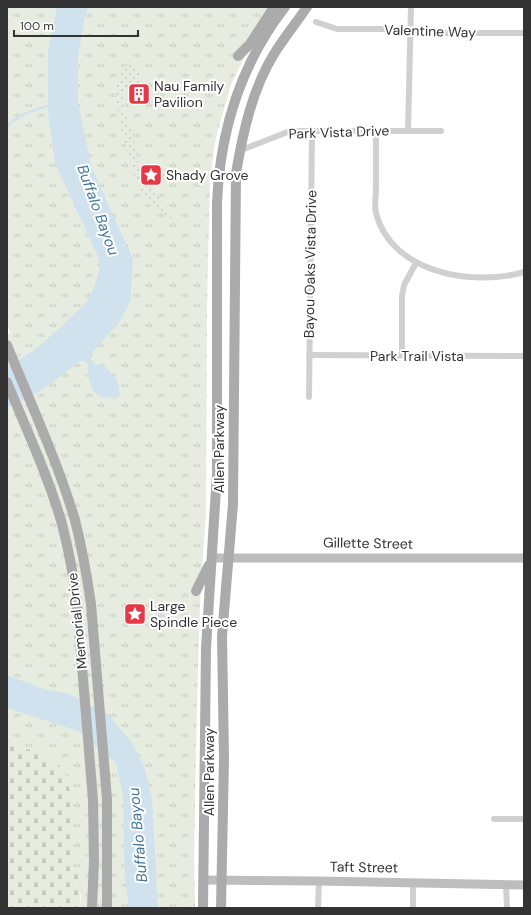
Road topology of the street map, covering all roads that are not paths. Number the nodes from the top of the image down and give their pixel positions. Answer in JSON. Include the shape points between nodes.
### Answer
{"nodes":[{"id":1,"x":274,"y":7,"type":"edge"},
{"id":2,"x":285,"y":7,"type":"edge"},
{"id":3,"x":308,"y":7,"type":"edge"},
{"id":4,"x":411,"y":7,"type":"edge"},
{"id":5,"x":316,"y":22,"type":"dead end"},
{"id":6,"x":409,"y":33,"type":"junction"},
{"id":7,"x":524,"y":33,"type":"edge"},
{"id":8,"x":238,"y":56,"type":"dead end"},
{"id":9,"x":312,"y":131,"type":"junction"},
{"id":10,"x":376,"y":131,"type":"junction"},
{"id":11,"x":408,"y":131,"type":"junction"},
{"id":12,"x":442,"y":131,"type":"dead end"},
{"id":13,"x":240,"y":151,"type":"junction"},
{"id":14,"x":416,"y":263,"type":"junction"},
{"id":15,"x":524,"y":272,"type":"edge"},
{"id":16,"x":7,"y":345,"type":"edge"},
{"id":17,"x":309,"y":355,"type":"junction"},
{"id":18,"x":402,"y":355,"type":"junction"},
{"id":19,"x":524,"y":356,"type":"edge"},
{"id":20,"x":7,"y":382,"type":"edge"},
{"id":21,"x":309,"y":397,"type":"dead end"},
{"id":22,"x":229,"y":557,"type":"junction"},
{"id":23,"x":212,"y":558,"type":"junction"},
{"id":24,"x":524,"y":558,"type":"edge"},
{"id":25,"x":196,"y":591,"type":"dead end"},
{"id":26,"x":494,"y":819,"type":"dead end"},
{"id":27,"x":524,"y":819,"type":"edge"},
{"id":28,"x":204,"y":880,"type":"junction"},
{"id":29,"x":222,"y":880,"type":"junction"},
{"id":30,"x":319,"y":880,"type":"junction"},
{"id":31,"x":414,"y":882,"type":"junction"},
{"id":32,"x":506,"y":884,"type":"junction"},
{"id":33,"x":524,"y":885,"type":"edge"},
{"id":34,"x":92,"y":908,"type":"edge"},
{"id":35,"x":107,"y":908,"type":"edge"},
{"id":36,"x":203,"y":908,"type":"edge"},
{"id":37,"x":221,"y":908,"type":"edge"},
{"id":38,"x":318,"y":908,"type":"edge"},
{"id":39,"x":413,"y":908,"type":"edge"},
{"id":40,"x":506,"y":908,"type":"edge"}],
"edges":[{"from":1,"to":8,"type":"main road","via":[[250,44]]},
{"from":2,"to":23,"type":"main road","name":"Allen Parkway","via":[[262,39],[240,84],[226,128],[220,160],[217,203],[217,474]]},
{"from":3,"to":13,"type":"main road","name":"Allen Parkway","via":[[280,44],[266,70],[248,117]]},
{"from":4,"to":6,"type":"street"},
{"from":5,"to":6,"type":"street","name":"Valentine Way","via":[[337,29],[397,29]]},
{"from":6,"to":7,"type":"street","name":"Valentine Way"},
{"from":6,"to":11,"type":"street"},
{"from":9,"to":10,"type":"street","name":"Park Vista Drive"},
{"from":9,"to":13,"type":"street","name":"Park Vista Drive","via":[[290,131]]},
{"from":9,"to":17,"type":"street","name":"Bayou Oaks Vista Drive"},
{"from":10,"to":11,"type":"street","name":"Park Vista Drive"},
{"from":10,"to":14,"type":"street","via":[[376,212],[382,231],[390,243]]},
{"from":11,"to":12,"type":"street","name":"Park Vista Drive"},
{"from":13,"to":22,"type":"main road","name":"Allen Parkway","via":[[235,193],[233,504]]},
{"from":14,"to":15,"type":"street","via":[[459,276],[483,277]]},
{"from":14,"to":18,"type":"street","via":[[403,290]]},
{"from":16,"to":35,"type":"main road","name":"Memorial Drive","via":[[64,487],[81,547],[91,604],[106,799]]},
{"from":17,"to":18,"type":"street","name":"Park Trail Vista"},
{"from":17,"to":21,"type":"street","name":"Bayou Oaks Vista Drive"},
{"from":18,"to":19,"type":"street","name":"Park Trail Vista"},
{"from":20,"to":34,"type":"main road","name":"Memorial Drive","via":[[51,490],[62,524],[78,605],[92,800]]},
{"from":22,"to":23,"type":"street","name":"Gillette Street"},
{"from":22,"to":24,"type":"street","name":"Gillette Street"},
{"from":22,"to":29,"type":"main road","name":"Allen Parkway","via":[[222,636]]},
{"from":23,"to":25,"type":"main road"},
{"from":23,"to":28,"type":"main road","name":"Allen Parkway","via":[[206,648]]},
{"from":26,"to":27,"type":"street"},
{"from":28,"to":29,"type":"street","name":"Taft Street"},
{"from":28,"to":36,"type":"main road","name":"Allen Parkway"},
{"from":29,"to":30,"type":"street","name":"Taft Street"},
{"from":29,"to":37,"type":"main road","name":"Allen Parkway"},
{"from":30,"to":31,"type":"street","name":"Taft Street"},
{"from":30,"to":38,"type":"street"},
{"from":31,"to":32,"type":"street","name":"Taft Street"},
{"from":31,"to":39,"type":"street"},
{"from":32,"to":33,"type":"street","name":"Taft Street"},
{"from":32,"to":40,"type":"street"}]}
